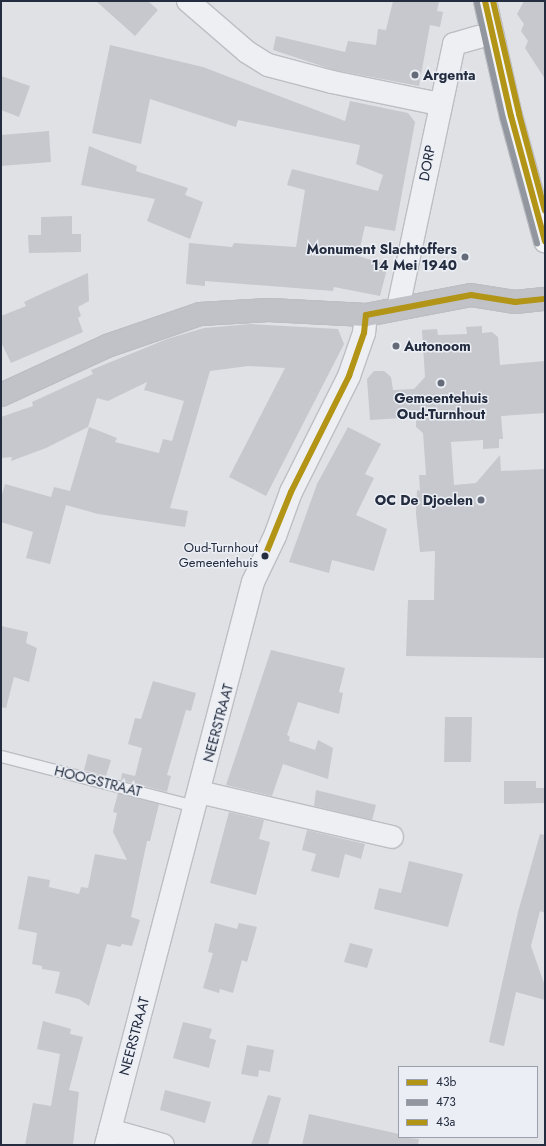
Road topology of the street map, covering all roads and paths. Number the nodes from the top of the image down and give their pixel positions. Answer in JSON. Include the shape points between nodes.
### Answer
{"nodes":[{"id":1,"x":188,"y":1,"type":"edge"},
{"id":2,"x":485,"y":1,"type":"edge"},
{"id":3,"x":485,"y":36,"type":"junction"},
{"id":4,"x":439,"y":104,"type":"junction"},
{"id":5,"x":545,"y":241,"type":"edge"},
{"id":6,"x":545,"y":299,"type":"edge"},
{"id":7,"x":398,"y":308,"type":"junction"},
{"id":8,"x":366,"y":314,"type":"junction"},
{"id":9,"x":1,"y":395,"type":"edge"},
{"id":10,"x":1,"y":756,"type":"edge"},
{"id":11,"x":197,"y":798,"type":"junction"},
{"id":12,"x":392,"y":837,"type":"dead end"},
{"id":13,"x":108,"y":1138,"type":"edge"},
{"id":14,"x":163,"y":1145,"type":"edge"}],
"edges":[{"from":1,"to":4,"type":"street","via":[[247,52],[268,65],[332,82]]},
{"from":2,"to":3,"type":"main road"},
{"from":3,"to":4,"type":"street","name":"DORP","via":[[454,44]]},
{"from":3,"to":5,"type":"main road"},
{"from":4,"to":7,"type":"street","name":"DORP"},
{"from":6,"to":7,"type":"street","via":[[515,302],[470,295]]},
{"from":7,"to":8,"type":"street"},
{"from":8,"to":9,"type":"street","via":[[269,310],[200,314],[107,346]]},
{"from":8,"to":11,"type":"street","name":"NEERSTRAAT","via":[[364,333],[349,376],[291,492],[275,536],[253,582]]},
{"from":10,"to":11,"type":"lane","name":"HOOGSTRAAT"},
{"from":11,"to":12,"type":"street","name":"HOOGSTRAAT"},
{"from":11,"to":13,"type":"street","name":"NEERSTRAAT"},
{"from":13,"to":14,"type":"street"}]}
